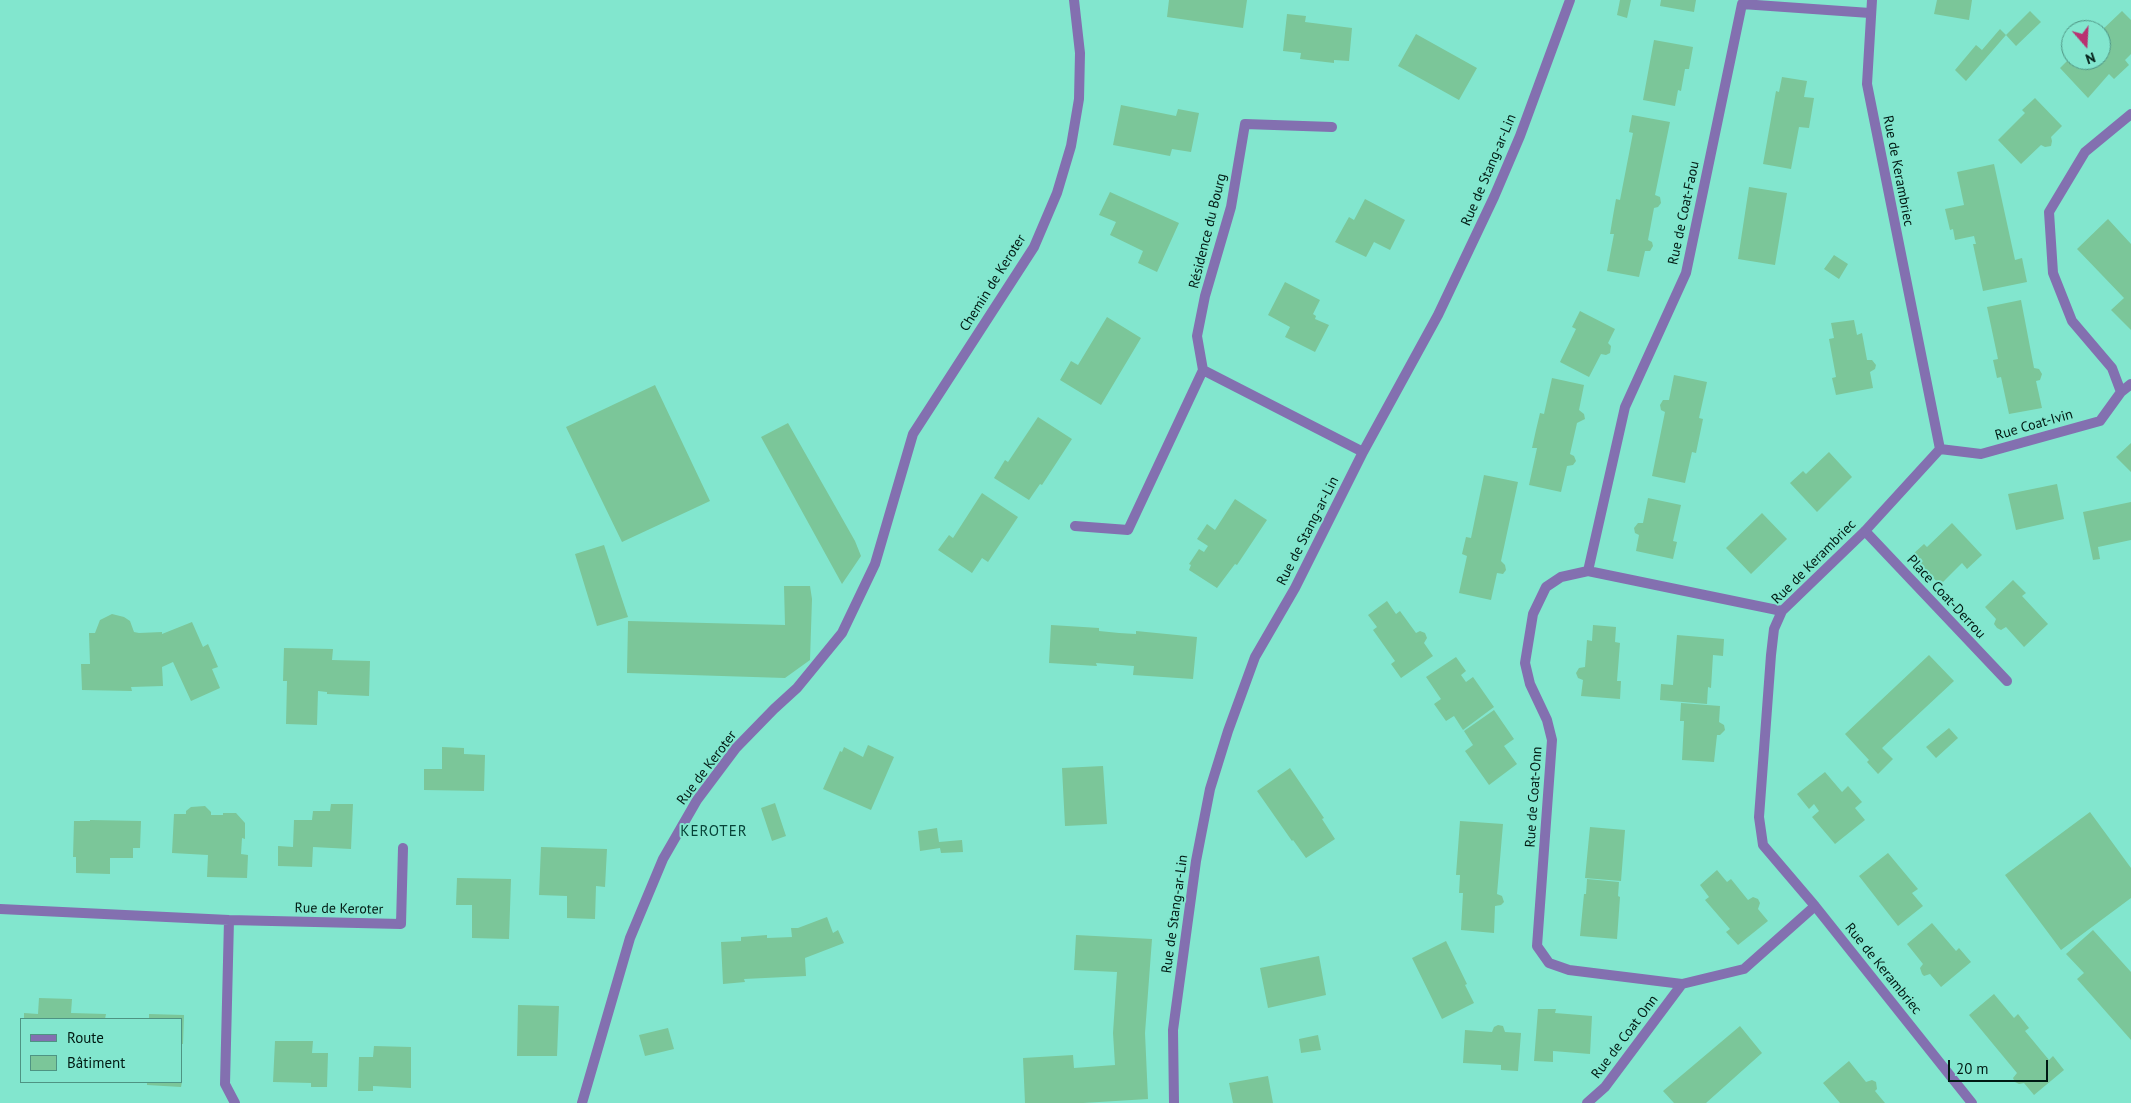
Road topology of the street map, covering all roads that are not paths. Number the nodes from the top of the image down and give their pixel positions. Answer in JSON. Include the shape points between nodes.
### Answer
{"nodes":[{"id":1,"x":1074,"y":0,"type":"edge"},
{"id":2,"x":1570,"y":0,"type":"edge"},
{"id":3,"x":1872,"y":0,"type":"edge"},
{"id":4,"x":1870,"y":13,"type":"junction"},
{"id":5,"x":2131,"y":114,"type":"edge"},
{"id":6,"x":1332,"y":127,"type":"dead end"},
{"id":7,"x":1203,"y":370,"type":"junction"},
{"id":8,"x":2131,"y":384,"type":"edge"},
{"id":9,"x":2121,"y":392,"type":"junction"},
{"id":10,"x":1940,"y":449,"type":"junction"},
{"id":11,"x":1363,"y":452,"type":"junction"},
{"id":12,"x":1075,"y":526,"type":"dead end"},
{"id":13,"x":1865,"y":531,"type":"junction"},
{"id":14,"x":875,"y":564,"type":"joint"},
{"id":15,"x":1588,"y":571,"type":"junction"},
{"id":16,"x":1782,"y":611,"type":"junction"},
{"id":17,"x":2007,"y":681,"type":"dead end"},
{"id":18,"x":403,"y":848,"type":"dead end"},
{"id":19,"x":1814,"y":906,"type":"junction"},
{"id":20,"x":0,"y":909,"type":"edge"},
{"id":21,"x":229,"y":920,"type":"junction"},
{"id":22,"x":1682,"y":984,"type":"junction"},
{"id":23,"x":235,"y":1103,"type":"edge"},
{"id":24,"x":582,"y":1103,"type":"edge"},
{"id":25,"x":1174,"y":1103,"type":"edge"},
{"id":26,"x":1587,"y":1103,"type":"edge"},
{"id":27,"x":1972,"y":1103,"type":"edge"}],
"edges":[{"from":1,"to":14,"type":"street","name":"Chemin de Keroter","via":[[1080,53],[1079,99],[1071,146],[1057,193],[1034,247],[913,434]]},
{"from":2,"to":11,"type":"street","name":"Rue de Stang-ar-Lin","via":[[1494,197],[1438,315]]},
{"from":3,"to":4,"type":"street","name":"Rue de Kerambriec"},
{"from":4,"to":10,"type":"street","name":"Rue de Kerambriec","via":[[1867,84]]},
{"from":4,"to":15,"type":"street","name":"Rue de Coat-Faou","via":[[1742,4],[1686,273],[1625,407]]},
{"from":5,"to":9,"type":"street","via":[[2085,152],[2049,212],[2053,273],[2072,321],[2112,368]]},
{"from":6,"to":7,"type":"street","name":"Résidence du Bourg","via":[[1246,124],[1231,207],[1197,336]]},
{"from":7,"to":11,"type":"street"},
{"from":7,"to":12,"type":"street","via":[[1128,530]]},
{"from":8,"to":9,"type":"street","name":"Rue Coat-Ivin"},
{"from":9,"to":10,"type":"street","name":"Rue Coat-Ivin","via":[[2100,421],[1981,454]]},
{"from":10,"to":13,"type":"street","name":"Rue de Kerambriec"},
{"from":11,"to":25,"type":"street","name":"Rue de Stang-ar-Lin","via":[[1295,588],[1255,657],[1210,789],[1196,861],[1173,1030]]},
{"from":13,"to":16,"type":"street","name":"Rue de Kerambriec"},
{"from":13,"to":17,"type":"street","name":"Place Coat-Derrou"},
{"from":14,"to":24,"type":"street","name":"Rue de Keroter","via":[[842,634],[797,688],[736,748],[697,800],[662,859],[630,938]]},
{"from":15,"to":16,"type":"street","name":"Rue de Coat-Onn"},
{"from":15,"to":22,"type":"street","name":"Rue de Coat-Onn","via":[[1561,577],[1546,587],[1533,614],[1525,663],[1530,684],[1548,720],[1552,740],[1537,946],[1549,962],[1569,970]]},
{"from":16,"to":19,"type":"street","name":"Rue de Kerambriec","via":[[1774,629],[1770,655],[1760,817],[1763,845]]},
{"from":18,"to":21,"type":"street","name":"Rue de Keroter","via":[[401,924]]},
{"from":19,"to":22,"type":"street","name":"Rue de Coat-Onn","via":[[1744,969]]},
{"from":19,"to":27,"type":"street","name":"Rue de Kerambriec"},
{"from":20,"to":21,"type":"street","name":"Rue de Keroter"},
{"from":21,"to":23,"type":"street","via":[[225,1084]]},
{"from":22,"to":26,"type":"street","name":"Rue de Coat Onn","via":[[1605,1087]]}]}
